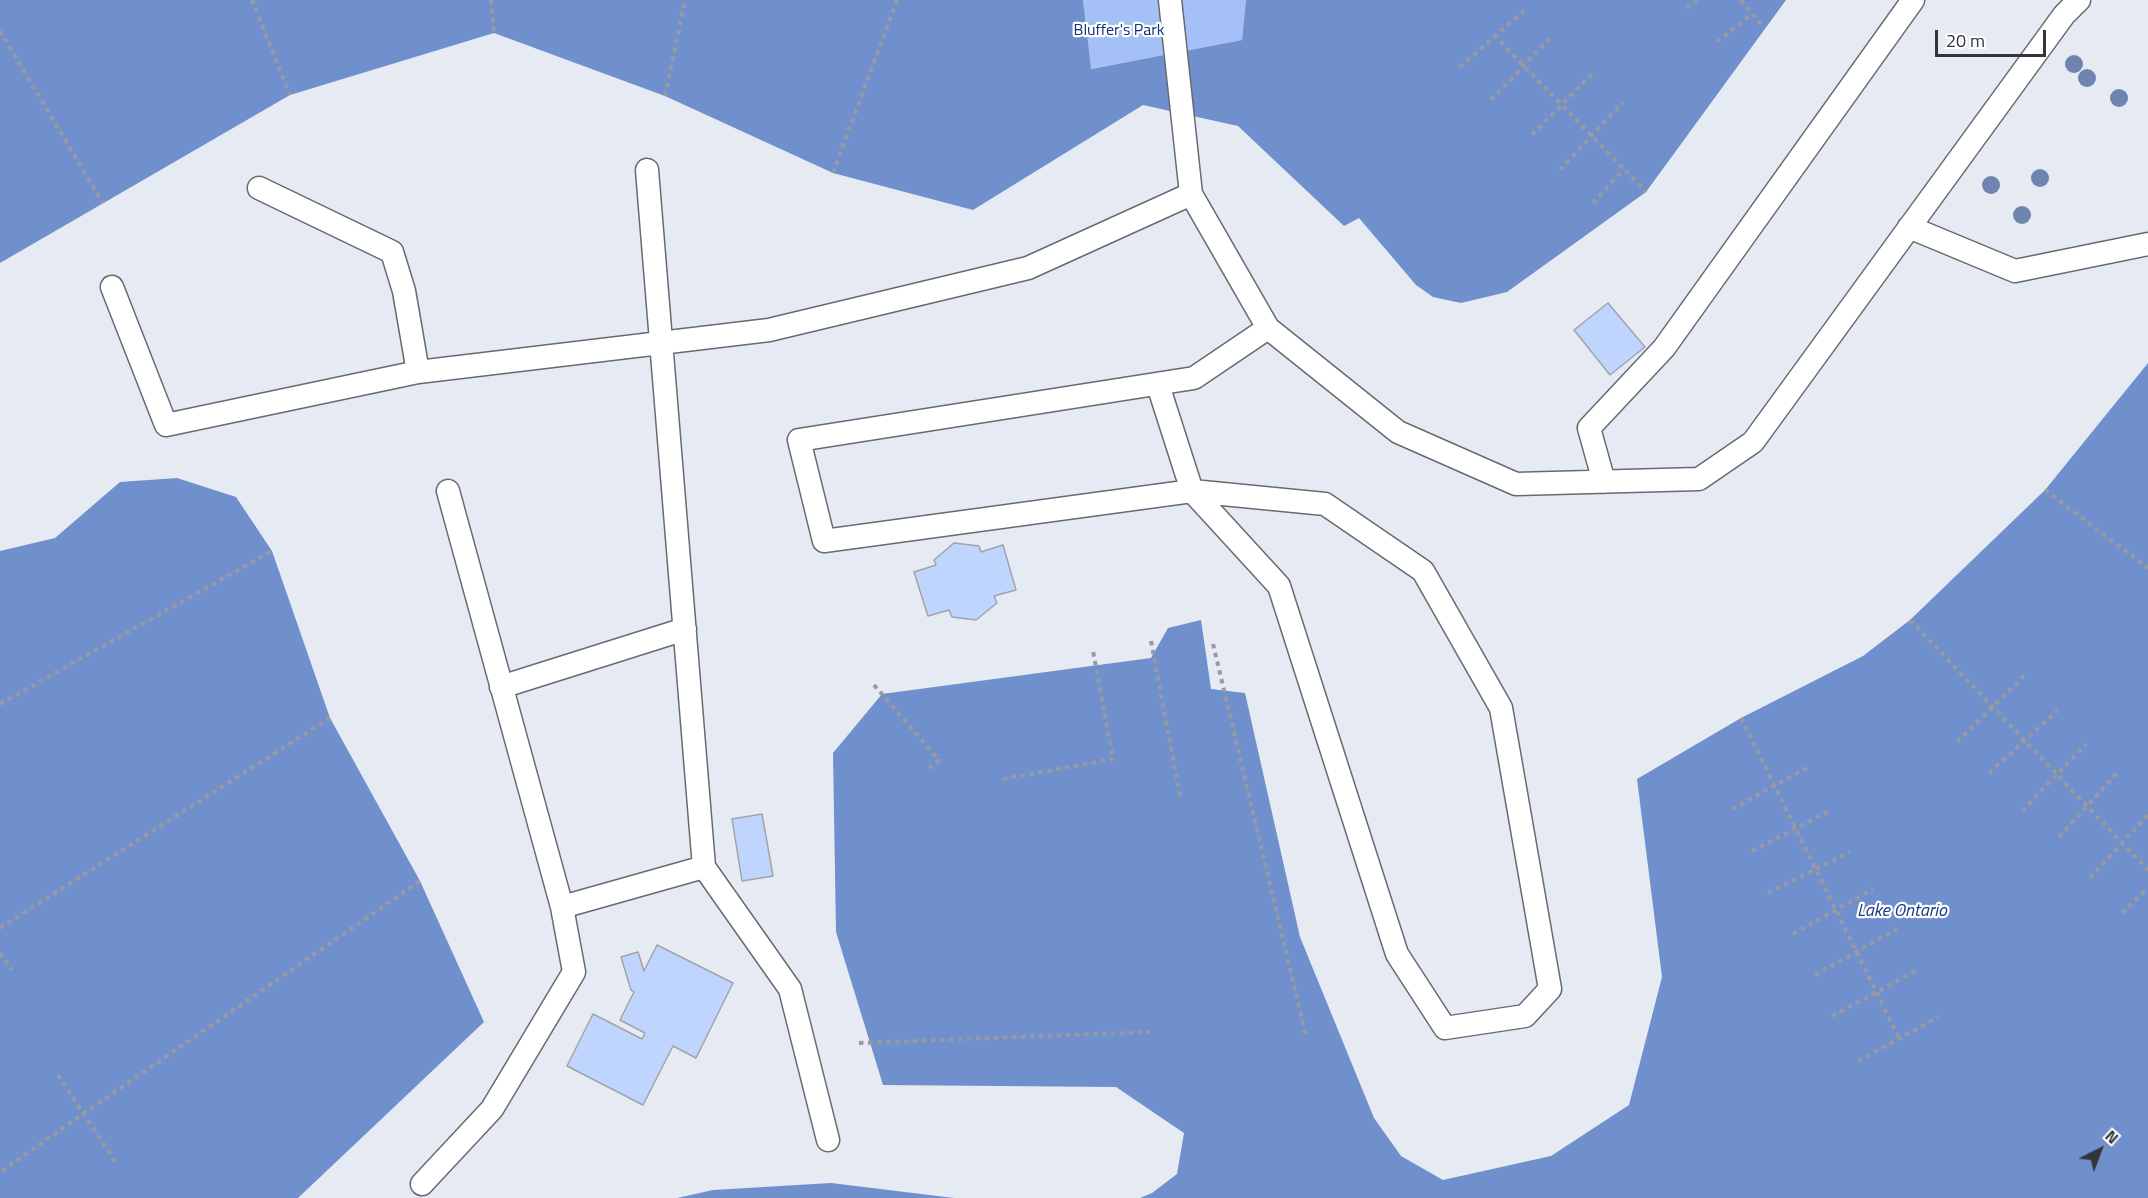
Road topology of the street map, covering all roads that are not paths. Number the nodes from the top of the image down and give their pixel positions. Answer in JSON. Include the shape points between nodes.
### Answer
{"nodes":[{"id":1,"x":1913,"y":0,"type":"edge"},
{"id":2,"x":2079,"y":0,"type":"edge"},
{"id":3,"x":1171,"y":10,"type":"edge"},
{"id":4,"x":647,"y":170,"type":"dead end"},
{"id":5,"x":259,"y":188,"type":"dead end"},
{"id":6,"x":1191,"y":194,"type":"junction"},
{"id":7,"x":1909,"y":227,"type":"junction"},
{"id":8,"x":2148,"y":244,"type":"edge"},
{"id":9,"x":112,"y":287,"type":"dead end"},
{"id":10,"x":1268,"y":328,"type":"junction"},
{"id":11,"x":662,"y":343,"type":"junction"},
{"id":12,"x":418,"y":372,"type":"junction"},
{"id":13,"x":1158,"y":384,"type":"junction"},
{"id":14,"x":1604,"y":482,"type":"junction"},
{"id":15,"x":1192,"y":490,"type":"junction"},
{"id":16,"x":448,"y":491,"type":"dead end"},
{"id":17,"x":685,"y":629,"type":"junction"},
{"id":18,"x":501,"y":687,"type":"junction"},
{"id":19,"x":704,"y":867,"type":"junction"},
{"id":20,"x":562,"y":907,"type":"junction"},
{"id":21,"x":828,"y":1140,"type":"dead end"},
{"id":22,"x":422,"y":1184,"type":"dead end"}],
"edges":[{"from":1,"to":14,"type":"lane","via":[[1664,348],[1589,428]]},
{"from":2,"to":7,"type":"lane","via":[[2064,15]]},
{"from":3,"to":6,"type":"lane"},
{"from":4,"to":11,"type":"lane"},
{"from":5,"to":12,"type":"lane","via":[[392,252],[404,291]]},
{"from":6,"to":10,"type":"lane"},
{"from":6,"to":11,"type":"lane","via":[[1028,268],[769,330]]},
{"from":7,"to":8,"type":"lane","via":[[2015,271]]},
{"from":7,"to":14,"type":"lane","via":[[1753,442],[1699,479]]},
{"from":9,"to":12,"type":"lane","via":[[166,425]]},
{"from":10,"to":13,"type":"lane","via":[[1194,378]]},
{"from":10,"to":14,"type":"lane","via":[[1398,432],[1516,484]]},
{"from":11,"to":12,"type":"lane"},
{"from":11,"to":17,"type":"lane"},
{"from":13,"to":15,"type":"lane"},
{"from":13,"to":15,"type":"lane","via":[[799,440],[824,541]]},
{"from":15,"to":15,"type":"lane","via":[[1324,504],[1423,571],[1501,708],[1550,989],[1525,1016],[1445,1028],[1397,954],[1279,586]]},
{"from":16,"to":18,"type":"lane"},
{"from":17,"to":18,"type":"lane"},
{"from":17,"to":19,"type":"lane"},
{"from":18,"to":20,"type":"lane"},
{"from":19,"to":20,"type":"lane"},
{"from":19,"to":21,"type":"lane","via":[[790,989]]},
{"from":20,"to":22,"type":"lane","via":[[574,972],[492,1109]]}]}
